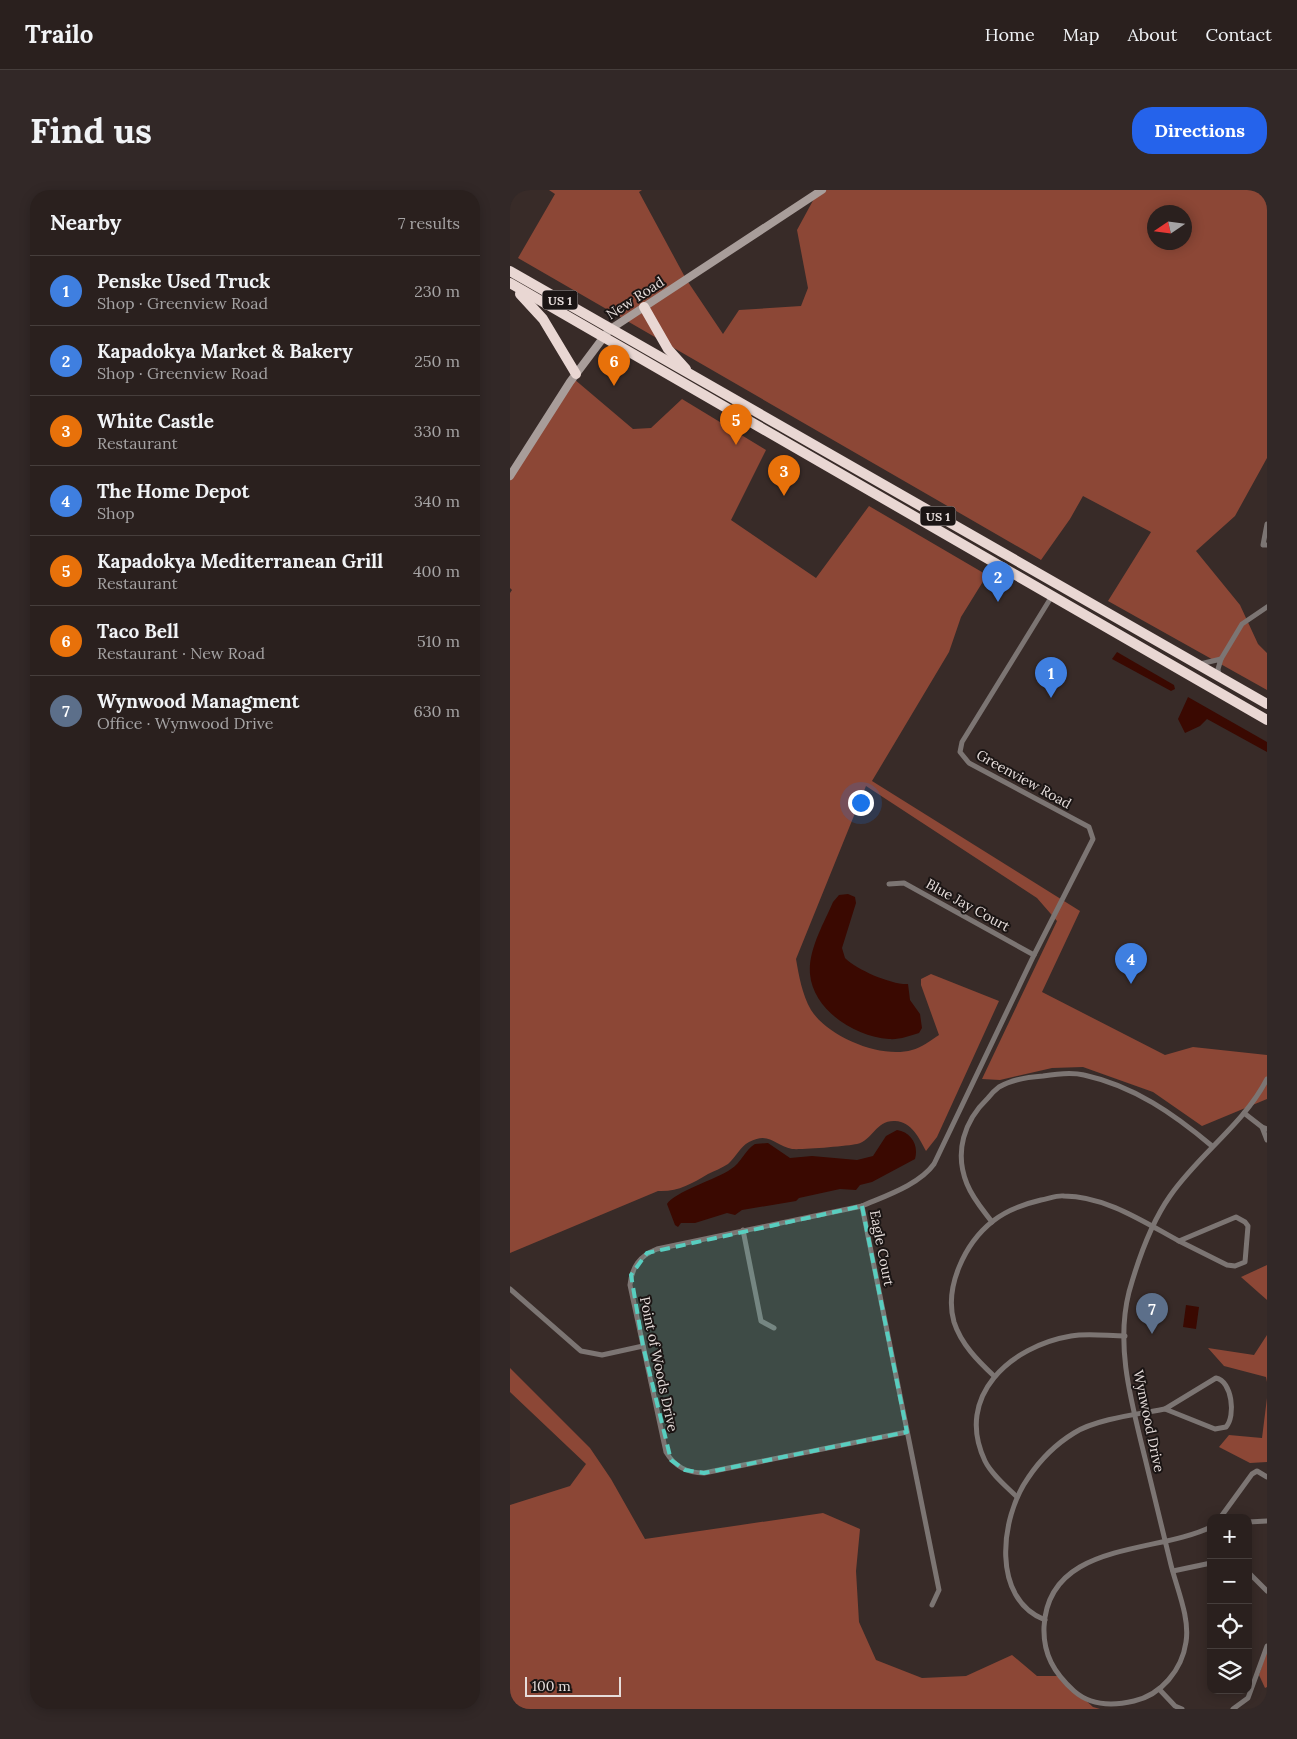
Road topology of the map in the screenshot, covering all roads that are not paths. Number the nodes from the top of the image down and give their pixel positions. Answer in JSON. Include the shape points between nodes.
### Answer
{"nodes":[{"id":1,"x":822,"y":190,"type":"edge"},
{"id":2,"x":510,"y":272,"type":"edge"},
{"id":3,"x":510,"y":284,"type":"edge"},
{"id":4,"x":644,"y":307,"type":"junction"},
{"id":5,"x":606,"y":333,"type":"junction"},
{"id":6,"x":576,"y":374,"type":"junction"},
{"id":7,"x":700,"y":381,"type":"junction"},
{"id":8,"x":510,"y":476,"type":"edge"},
{"id":9,"x":1267,"y":524,"type":"edge"},
{"id":10,"x":1267,"y":545,"type":"edge"},
{"id":11,"x":1052,"y":596,"type":"junction"},
{"id":12,"x":1267,"y":607,"type":"edge"},
{"id":13,"x":1221,"y":659,"type":"junction"},
{"id":14,"x":1199,"y":664,"type":"junction"},
{"id":15,"x":1219,"y":676,"type":"junction"},
{"id":16,"x":1267,"y":704,"type":"edge"},
{"id":17,"x":1267,"y":720,"type":"edge"},
{"id":18,"x":889,"y":884,"type":"dead end"},
{"id":19,"x":1034,"y":955,"type":"junction"},
{"id":20,"x":1267,"y":1079,"type":"edge"},
{"id":21,"x":1244,"y":1113,"type":"junction"},
{"id":22,"x":1265,"y":1128,"type":"edge"},
{"id":23,"x":1267,"y":1140,"type":"edge"},
{"id":24,"x":1212,"y":1146,"type":"junction"},
{"id":25,"x":862,"y":1206,"type":"junction"},
{"id":26,"x":992,"y":1222,"type":"junction"},
{"id":27,"x":1154,"y":1227,"type":"junction"},
{"id":28,"x":743,"y":1230,"type":"junction"},
{"id":29,"x":1179,"y":1241,"type":"junction"},
{"id":30,"x":510,"y":1289,"type":"edge"},
{"id":31,"x":774,"y":1328,"type":"dead end"},
{"id":32,"x":1125,"y":1336,"type":"junction"},
{"id":33,"x":643,"y":1346,"type":"junction"},
{"id":34,"x":994,"y":1376,"type":"junction"},
{"id":35,"x":1166,"y":1409,"type":"junction"},
{"id":36,"x":1134,"y":1415,"type":"junction"},
{"id":37,"x":907,"y":1432,"type":"junction"},
{"id":38,"x":1267,"y":1477,"type":"edge"},
{"id":39,"x":1017,"y":1497,"type":"junction"},
{"id":40,"x":1223,"y":1514,"type":"edge"},
{"id":41,"x":1267,"y":1521,"type":"edge"},
{"id":42,"x":1252,"y":1522,"type":"edge"},
{"id":43,"x":1207,"y":1527,"type":"edge"},
{"id":44,"x":1165,"y":1540,"type":"junction"},
{"id":45,"x":1207,"y":1564,"type":"edge"},
{"id":46,"x":1173,"y":1571,"type":"junction"},
{"id":47,"x":1252,"y":1576,"type":"edge"},
{"id":48,"x":1267,"y":1591,"type":"edge"},
{"id":49,"x":932,"y":1605,"type":"dead end"},
{"id":50,"x":1045,"y":1620,"type":"junction"},
{"id":51,"x":1267,"y":1646,"type":"edge"},
{"id":52,"x":1159,"y":1690,"type":"junction"},
{"id":53,"x":1182,"y":1709,"type":"edge"},
{"id":54,"x":1233,"y":1709,"type":"edge"}],
"edges":[{"from":1,"to":4,"type":"street","name":"New Road"},
{"from":2,"to":5,"type":"highway","number":"US 1"},
{"from":3,"to":5,"type":"highway","number":"US 1"},
{"from":3,"to":6,"type":"highway","via":[[537,310]]},
{"from":4,"to":5,"type":"street","name":"New Road"},
{"from":4,"to":7,"type":"highway","via":[[668,349]]},
{"from":5,"to":6,"type":"street","name":"New Road"},
{"from":5,"to":7,"type":"highway","number":"US 1"},
{"from":5,"to":11,"type":"highway","number":"US 1"},
{"from":6,"to":8,"type":"street","name":"New Road"},
{"from":7,"to":14,"type":"highway","number":"US 1"},
{"from":9,"to":10,"type":"street","via":[[1264,545]]},
{"from":11,"to":17,"type":"highway","number":"US 1"},
{"from":11,"to":19,"type":"street","name":"Greenview Road","via":[[960,752],[969,763],[1089,827],[1092,834],[1091,844]]},
{"from":12,"to":13,"type":"street","via":[[1242,624]]},
{"from":13,"to":14,"type":"street"},
{"from":13,"to":15,"type":"street"},
{"from":14,"to":15,"type":"highway","number":"US 1"},
{"from":15,"to":16,"type":"highway","number":"US 1"},
{"from":18,"to":19,"type":"street","name":"Blue Jay Court","via":[[904,883]]},
{"from":19,"to":25,"type":"street","name":"Eagle Court","via":[[928,1173]]},
{"from":20,"to":21,"type":"street","name":"Wynwood Drive","via":[[1256,1100]]},
{"from":21,"to":22,"type":"street"},
{"from":21,"to":24,"type":"street","name":"Wynwood Drive"},
{"from":22,"to":23,"type":"street"},
{"from":24,"to":26,"type":"street","via":[[1152,1101],[1083,1074],[1015,1081],[998,1088],[974,1111],[963,1137],[962,1165],[967,1183]]},
{"from":24,"to":27,"type":"street","name":"Wynwood Drive","via":[[1170,1196]]},
{"from":25,"to":28,"type":"street","name":"Point of Woods Drive"},
{"from":25,"to":37,"type":"street","name":"Eagle Court"},
{"from":26,"to":27,"type":"street","via":[[1026,1204],[1062,1195],[1102,1203]]},
{"from":26,"to":34,"type":"street","via":[[971,1246],[956,1274],[951,1299],[961,1339]]},
{"from":27,"to":29,"type":"street"},
{"from":27,"to":32,"type":"street","name":"Wynwood Drive","via":[[1129,1292]]},
{"from":28,"to":31,"type":"street","via":[[762,1322]]},
{"from":28,"to":33,"type":"street","name":"Point of Woods Drive","via":[[657,1249],[634,1266],[630,1285]]},
{"from":29,"to":29,"type":"street","via":[[1227,1265],[1236,1266],[1245,1262],[1248,1226],[1241,1219],[1232,1218]]},
{"from":30,"to":33,"type":"street","via":[[581,1352],[602,1355]]},
{"from":32,"to":34,"type":"street","via":[[1072,1336],[1054,1341],[1024,1352]]},
{"from":32,"to":36,"type":"street","name":"Wynwood Drive","via":[[1126,1375]]},
{"from":33,"to":37,"type":"street","name":"Point of Woods Drive","via":[[666,1452],[685,1470],[704,1473]]},
{"from":34,"to":39,"type":"street","via":[[976,1409],[974,1421],[978,1443],[985,1462]]},
{"from":35,"to":35,"type":"street","via":[[1215,1430],[1226,1427],[1231,1417],[1227,1385],[1224,1380],[1216,1378]]},
{"from":35,"to":36,"type":"street"},
{"from":36,"to":39,"type":"street","via":[[1075,1432],[1046,1455],[1027,1478]]},
{"from":36,"to":44,"type":"street","name":"Wynwood Drive"},
{"from":37,"to":49,"type":"street","name":"Eagle Court","via":[[939,1590]]},
{"from":38,"to":40,"type":"street","via":[[1257,1471],[1252,1474]]},
{"from":39,"to":50,"type":"street","via":[[1007,1533],[1011,1585],[1025,1610]]},
{"from":41,"to":42,"type":"street"},
{"from":43,"to":44,"type":"street"},
{"from":44,"to":46,"type":"street","name":"Wynwood Drive"},
{"from":44,"to":50,"type":"street","name":"Wynwood Drive","via":[[1117,1552],[1078,1568],[1066,1577],[1052,1596]]},
{"from":45,"to":46,"type":"street"},
{"from":46,"to":52,"type":"street","name":"Wynwood Drive","via":[[1185,1621],[1186,1643],[1175,1672]]},
{"from":47,"to":48,"type":"street"},
{"from":50,"to":52,"type":"street","name":"Wynwood Drive","via":[[1045,1645],[1051,1664],[1076,1693],[1100,1704],[1113,1704],[1137,1701]]},
{"from":51,"to":54,"type":"street","via":[[1248,1698]]},
{"from":52,"to":53,"type":"street"}]}
